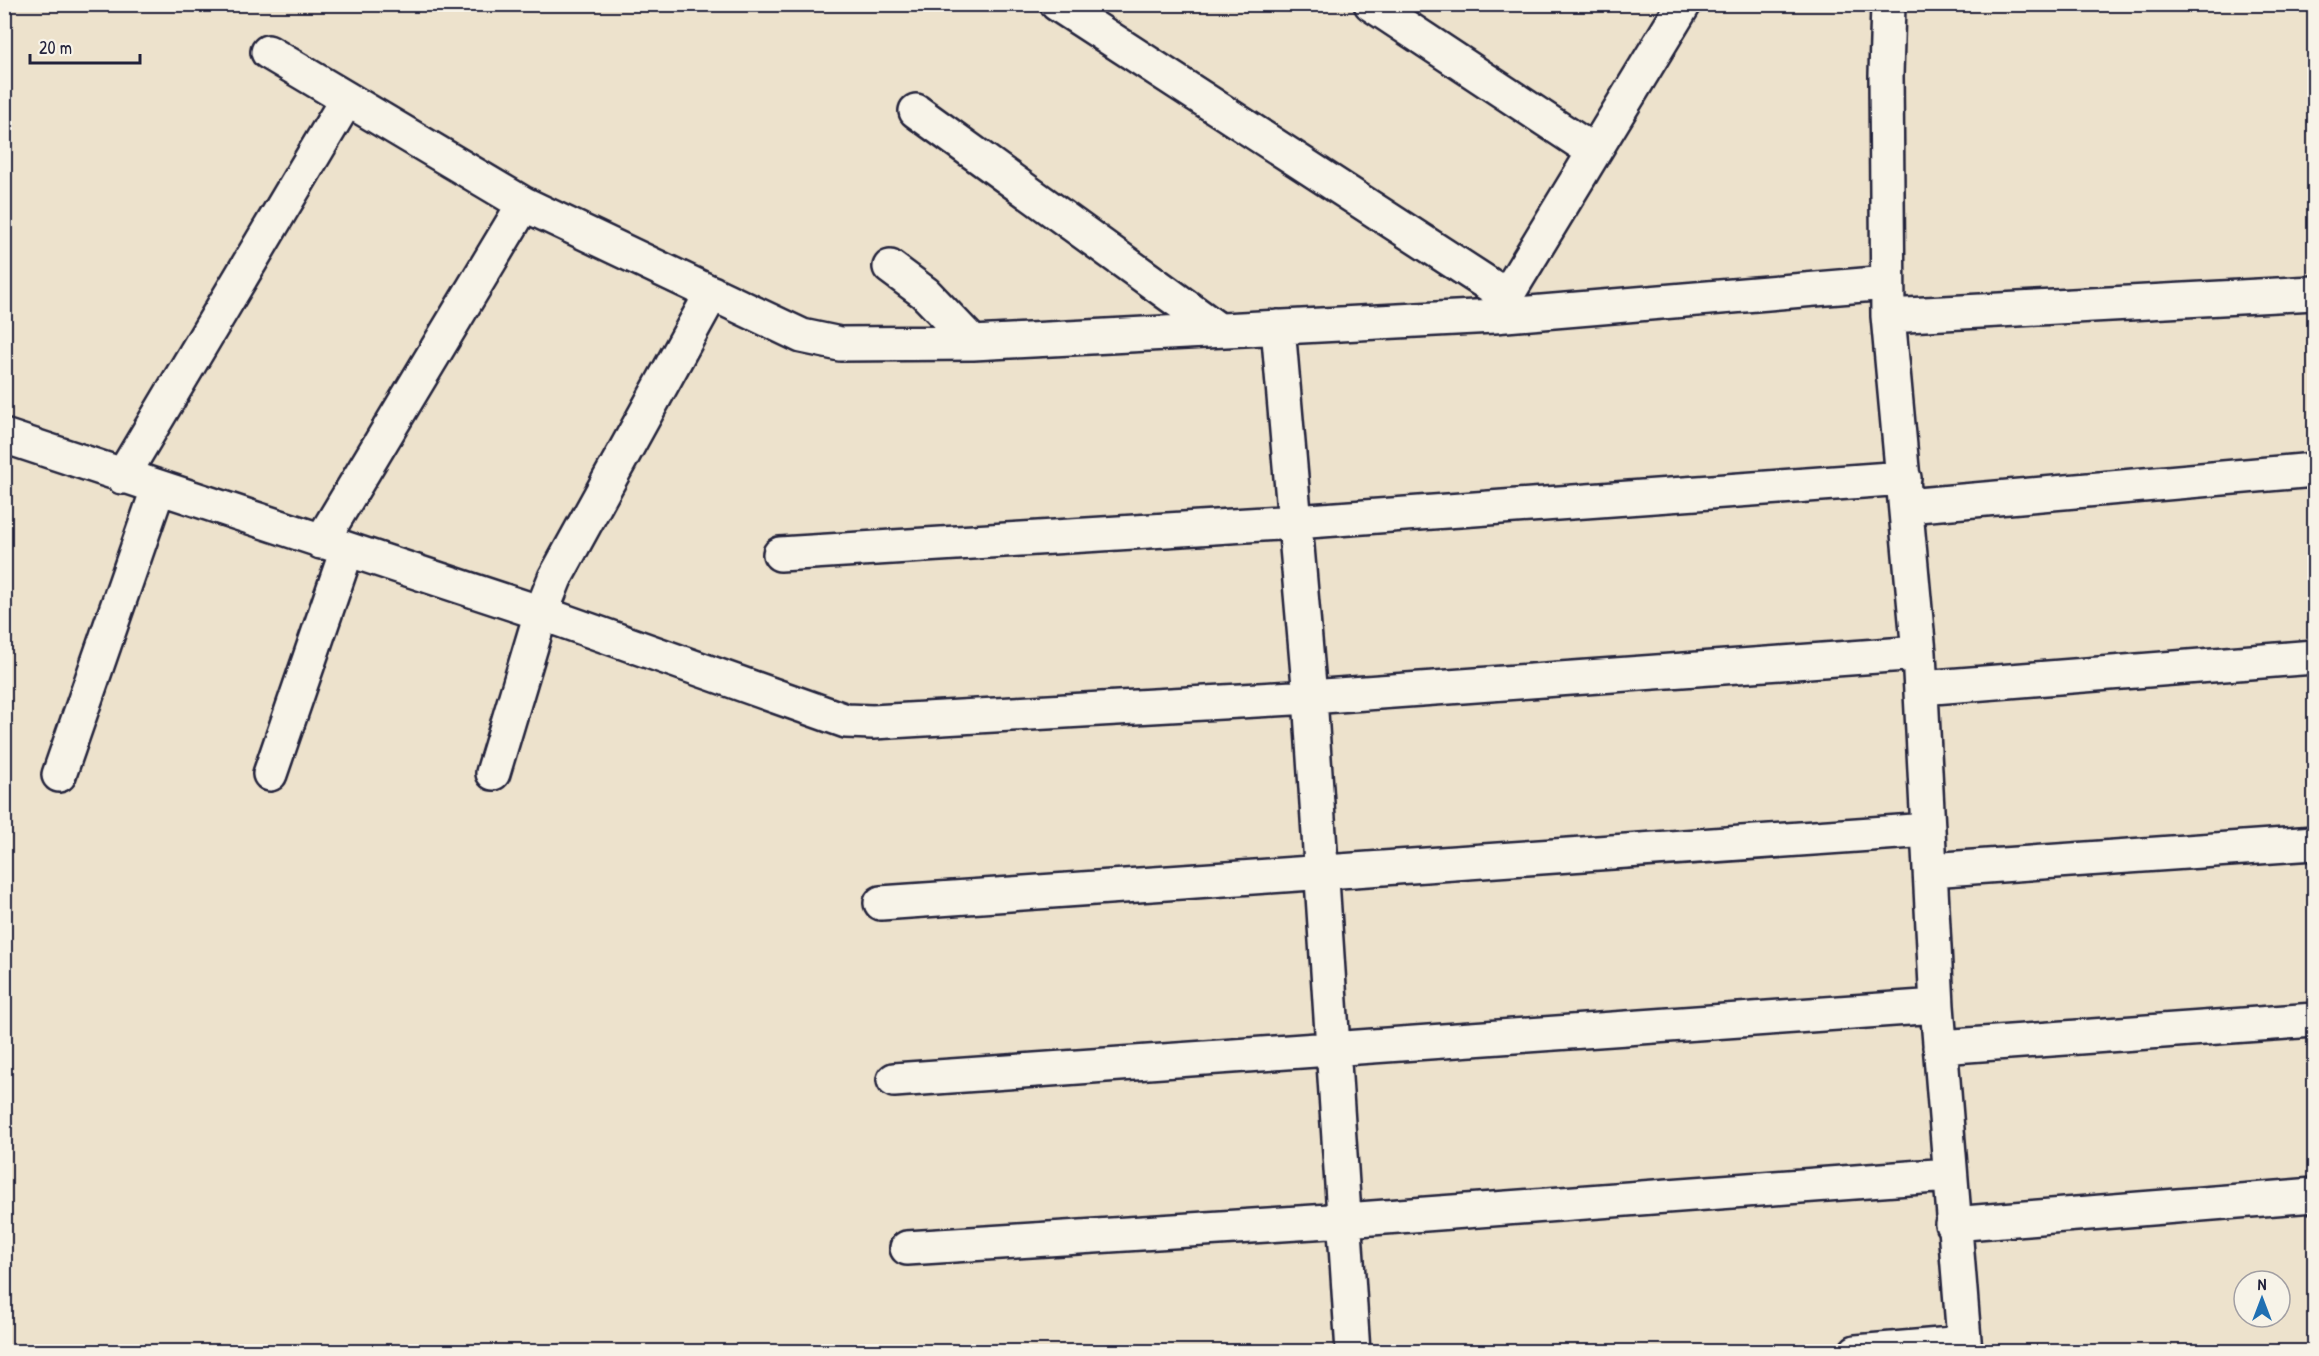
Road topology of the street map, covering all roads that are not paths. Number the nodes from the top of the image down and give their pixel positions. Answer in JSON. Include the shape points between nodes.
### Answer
{"nodes":[{"id":1,"x":1057,"y":4,"type":"edge"},
{"id":2,"x":1371,"y":4,"type":"edge"},
{"id":3,"x":1684,"y":4,"type":"edge"},
{"id":4,"x":1888,"y":4,"type":"edge"},
{"id":5,"x":268,"y":52,"type":"dead end"},
{"id":6,"x":347,"y":99,"type":"junction"},
{"id":7,"x":916,"y":111,"type":"dead end"},
{"id":8,"x":1593,"y":151,"type":"junction"},
{"id":9,"x":524,"y":204,"type":"junction"},
{"id":10,"x":890,"y":267,"type":"dead end"},
{"id":11,"x":1887,"y":282,"type":"junction"},
{"id":12,"x":712,"y":293,"type":"junction"},
{"id":13,"x":2314,"y":293,"type":"edge"},
{"id":14,"x":1499,"y":306,"type":"junction"},
{"id":15,"x":1888,"y":316,"type":"junction"},
{"id":16,"x":1278,"y":327,"type":"junction"},
{"id":17,"x":1217,"y":329,"type":"junction"},
{"id":18,"x":973,"y":343,"type":"junction"},
{"id":19,"x":4,"y":436,"type":"edge"},
{"id":20,"x":2314,"y":470,"type":"edge"},
{"id":21,"x":122,"y":477,"type":"junction"},
{"id":22,"x":158,"y":489,"type":"junction"},
{"id":23,"x":1905,"y":492,"type":"junction"},
{"id":24,"x":1295,"y":522,"type":"junction"},
{"id":25,"x":334,"y":546,"type":"junction"},
{"id":26,"x":780,"y":554,"type":"dead end"},
{"id":27,"x":541,"y":613,"type":"junction"},
{"id":28,"x":1919,"y":652,"type":"junction"},
{"id":29,"x":2314,"y":657,"type":"edge"},
{"id":30,"x":1921,"y":688,"type":"junction"},
{"id":31,"x":1310,"y":697,"type":"junction"},
{"id":32,"x":493,"y":773,"type":"dead end"},
{"id":33,"x":270,"y":774,"type":"dead end"},
{"id":34,"x":59,"y":775,"type":"dead end"},
{"id":35,"x":1928,"y":830,"type":"junction"},
{"id":36,"x":2314,"y":843,"type":"edge"},
{"id":37,"x":1930,"y":870,"type":"junction"},
{"id":38,"x":1320,"y":872,"type":"junction"},
{"id":39,"x":881,"y":903,"type":"dead end"},
{"id":40,"x":1937,"y":1006,"type":"junction"},
{"id":41,"x":2314,"y":1020,"type":"edge"},
{"id":42,"x":1940,"y":1047,"type":"junction"},
{"id":43,"x":1335,"y":1050,"type":"junction"},
{"id":44,"x":894,"y":1080,"type":"dead end"},
{"id":45,"x":1949,"y":1175,"type":"junction"},
{"id":46,"x":2314,"y":1196,"type":"edge"},
{"id":47,"x":1345,"y":1220,"type":"junction"},
{"id":48,"x":1952,"y":1224,"type":"junction"},
{"id":49,"x":907,"y":1248,"type":"dead end"},
{"id":50,"x":1965,"y":1347,"type":"edge"},
{"id":51,"x":1353,"y":1352,"type":"edge"},
{"id":52,"x":1856,"y":1352,"type":"edge"}],
"edges":[{"from":1,"to":14,"type":"street"},
{"from":2,"to":8,"type":"street"},
{"from":3,"to":8,"type":"street"},
{"from":4,"to":11,"type":"street"},
{"from":5,"to":6,"type":"street"},
{"from":6,"to":9,"type":"street"},
{"from":6,"to":21,"type":"street"},
{"from":7,"to":17,"type":"street"},
{"from":8,"to":14,"type":"street"},
{"from":9,"to":12,"type":"street"},
{"from":9,"to":25,"type":"street"},
{"from":10,"to":18,"type":"street","via":[[925,293]]},
{"from":11,"to":14,"type":"street"},
{"from":11,"to":15,"type":"street"},
{"from":12,"to":18,"type":"street","via":[[802,336],[840,344]]},
{"from":12,"to":27,"type":"street","via":[[555,578]]},
{"from":13,"to":15,"type":"street"},
{"from":14,"to":16,"type":"street"},
{"from":15,"to":23,"type":"street"},
{"from":16,"to":17,"type":"street"},
{"from":16,"to":24,"type":"street"},
{"from":17,"to":18,"type":"street"},
{"from":19,"to":21,"type":"street"},
{"from":20,"to":23,"type":"street"},
{"from":21,"to":22,"type":"street"},
{"from":22,"to":25,"type":"street"},
{"from":22,"to":34,"type":"street"},
{"from":23,"to":24,"type":"street"},
{"from":23,"to":28,"type":"street"},
{"from":24,"to":26,"type":"street"},
{"from":24,"to":31,"type":"street"},
{"from":25,"to":27,"type":"street"},
{"from":25,"to":33,"type":"street"},
{"from":27,"to":31,"type":"street","via":[[846,721],[885,722]]},
{"from":27,"to":32,"type":"street"},
{"from":28,"to":30,"type":"street"},
{"from":28,"to":31,"type":"street"},
{"from":29,"to":30,"type":"street"},
{"from":30,"to":35,"type":"street"},
{"from":31,"to":38,"type":"street"},
{"from":35,"to":37,"type":"street"},
{"from":35,"to":38,"type":"street"},
{"from":36,"to":37,"type":"street"},
{"from":37,"to":40,"type":"street"},
{"from":38,"to":39,"type":"street"},
{"from":38,"to":43,"type":"street"},
{"from":40,"to":42,"type":"street"},
{"from":40,"to":43,"type":"street"},
{"from":41,"to":42,"type":"street"},
{"from":42,"to":45,"type":"street"},
{"from":43,"to":44,"type":"street"},
{"from":43,"to":47,"type":"street"},
{"from":45,"to":47,"type":"street"},
{"from":45,"to":48,"type":"street"},
{"from":46,"to":48,"type":"street"},
{"from":47,"to":49,"type":"street"},
{"from":47,"to":51,"type":"street"},
{"from":48,"to":50,"type":"street"},
{"from":50,"to":52,"type":"street"}]}
